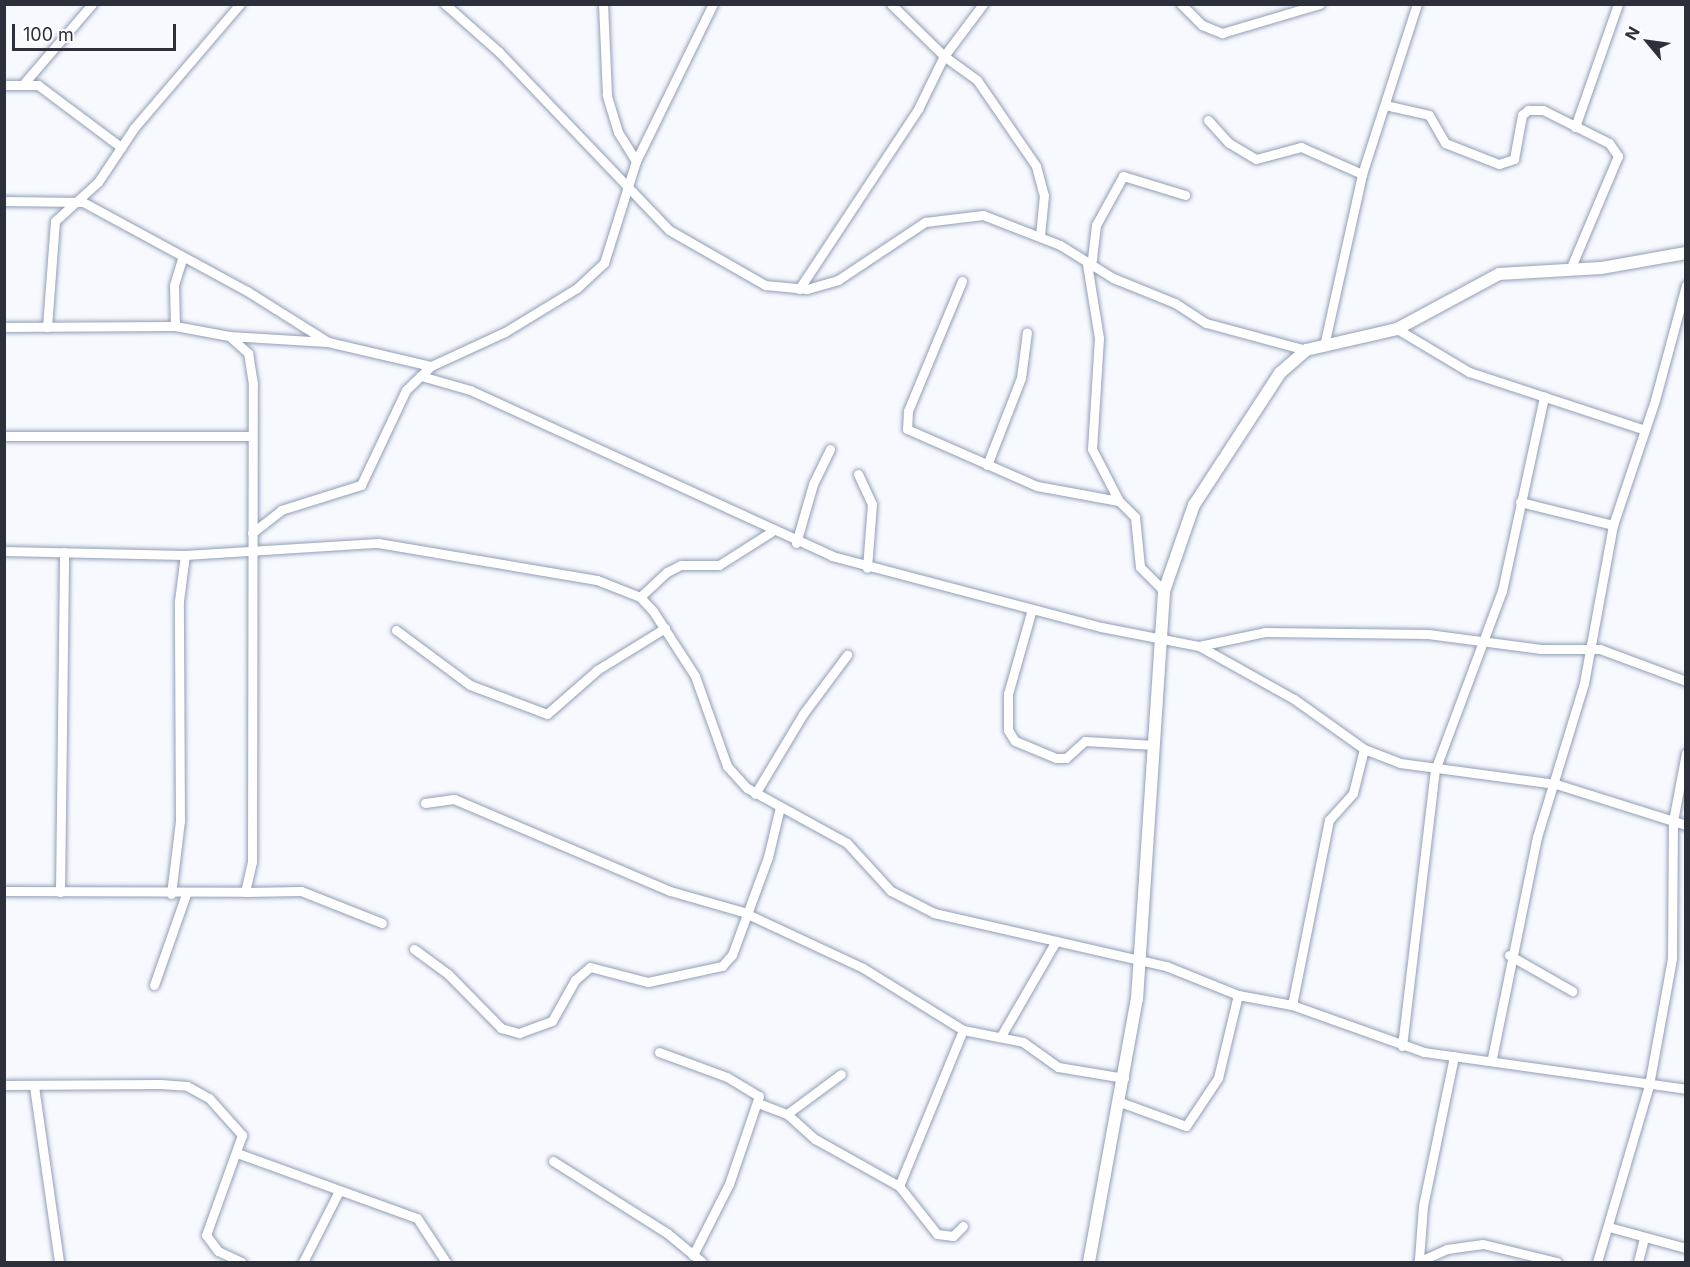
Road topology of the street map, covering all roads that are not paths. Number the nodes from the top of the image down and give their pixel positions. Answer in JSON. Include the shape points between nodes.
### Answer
{"nodes":[{"id":1,"x":92,"y":4,"type":"edge"},
{"id":2,"x":240,"y":4,"type":"edge"},
{"id":3,"x":445,"y":4,"type":"edge"},
{"id":4,"x":603,"y":4,"type":"edge"},
{"id":5,"x":713,"y":4,"type":"edge"},
{"id":6,"x":891,"y":4,"type":"edge"},
{"id":7,"x":983,"y":4,"type":"edge"},
{"id":8,"x":1181,"y":4,"type":"edge"},
{"id":9,"x":1320,"y":4,"type":"edge"},
{"id":10,"x":1417,"y":4,"type":"edge"},
{"id":11,"x":1618,"y":4,"type":"edge"},
{"id":12,"x":944,"y":56,"type":"junction"},
{"id":13,"x":24,"y":82,"type":"junction"},
{"id":14,"x":4,"y":85,"type":"edge"},
{"id":15,"x":1385,"y":105,"type":"junction"},
{"id":16,"x":1208,"y":120,"type":"dead end"},
{"id":17,"x":1575,"y":127,"type":"junction"},
{"id":18,"x":122,"y":147,"type":"junction"},
{"id":19,"x":636,"y":160,"type":"junction"},
{"id":20,"x":1362,"y":174,"type":"junction"},
{"id":21,"x":629,"y":191,"type":"junction"},
{"id":22,"x":1185,"y":195,"type":"dead end"},
{"id":23,"x":75,"y":200,"type":"junction"},
{"id":24,"x":4,"y":201,"type":"edge"},
{"id":25,"x":49,"y":203,"type":"junction"},
{"id":26,"x":55,"y":221,"type":"junction"},
{"id":27,"x":1040,"y":236,"type":"junction"},
{"id":28,"x":1686,"y":253,"type":"edge"},
{"id":29,"x":182,"y":259,"type":"junction"},
{"id":30,"x":1089,"y":266,"type":"junction"},
{"id":31,"x":1571,"y":267,"type":"junction"},
{"id":32,"x":963,"y":281,"type":"dead end"},
{"id":33,"x":1686,"y":285,"type":"edge"},
{"id":34,"x":799,"y":289,"type":"junction"},
{"id":35,"x":175,"y":326,"type":"junction"},
{"id":36,"x":4,"y":327,"type":"edge"},
{"id":37,"x":47,"y":327,"type":"junction"},
{"id":38,"x":1397,"y":329,"type":"junction"},
{"id":39,"x":1027,"y":332,"type":"dead end"},
{"id":40,"x":229,"y":336,"type":"junction"},
{"id":41,"x":328,"y":342,"type":"junction"},
{"id":42,"x":1324,"y":346,"type":"junction"},
{"id":43,"x":1306,"y":350,"type":"junction"},
{"id":44,"x":431,"y":366,"type":"junction"},
{"id":45,"x":421,"y":376,"type":"junction"},
{"id":46,"x":1544,"y":396,"type":"junction"},
{"id":47,"x":1645,"y":430,"type":"junction"},
{"id":48,"x":4,"y":436,"type":"edge"},
{"id":49,"x":252,"y":436,"type":"junction"},
{"id":50,"x":830,"y":449,"type":"dead end"},
{"id":51,"x":987,"y":465,"type":"junction"},
{"id":52,"x":858,"y":474,"type":"dead end"},
{"id":53,"x":1119,"y":501,"type":"junction"},
{"id":54,"x":1520,"y":502,"type":"junction"},
{"id":55,"x":1613,"y":525,"type":"junction"},
{"id":56,"x":771,"y":532,"type":"junction"},
{"id":57,"x":252,"y":533,"type":"junction"},
{"id":58,"x":796,"y":543,"type":"junction"},
{"id":59,"x":252,"y":549,"type":"junction"},
{"id":60,"x":4,"y":551,"type":"edge"},
{"id":61,"x":64,"y":552,"type":"junction"},
{"id":62,"x":185,"y":555,"type":"junction"},
{"id":63,"x":867,"y":568,"type":"junction"},
{"id":64,"x":1164,"y":591,"type":"junction"},
{"id":65,"x":640,"y":597,"type":"junction"},
{"id":66,"x":1032,"y":609,"type":"junction"},
{"id":67,"x":665,"y":628,"type":"junction"},
{"id":68,"x":396,"y":630,"type":"dead end"},
{"id":69,"x":1162,"y":639,"type":"junction"},
{"id":70,"x":1484,"y":639,"type":"junction"},
{"id":71,"x":1199,"y":646,"type":"junction"},
{"id":72,"x":1588,"y":648,"type":"junction"},
{"id":73,"x":847,"y":655,"type":"dead end"},
{"id":74,"x":1686,"y":681,"type":"edge"},
{"id":75,"x":1154,"y":745,"type":"junction"},
{"id":76,"x":1364,"y":749,"type":"junction"},
{"id":77,"x":1686,"y":753,"type":"edge"},
{"id":78,"x":1435,"y":770,"type":"junction"},
{"id":79,"x":1556,"y":784,"type":"junction"},
{"id":80,"x":755,"y":794,"type":"junction"},
{"id":81,"x":425,"y":802,"type":"dead end"},
{"id":82,"x":780,"y":807,"type":"junction"},
{"id":83,"x":1672,"y":821,"type":"junction"},
{"id":84,"x":1686,"y":825,"type":"edge"},
{"id":85,"x":4,"y":891,"type":"edge"},
{"id":86,"x":60,"y":892,"type":"junction"},
{"id":87,"x":245,"y":892,"type":"junction"},
{"id":88,"x":171,"y":894,"type":"junction"},
{"id":89,"x":186,"y":894,"type":"junction"},
{"id":90,"x":743,"y":912,"type":"junction"},
{"id":91,"x":382,"y":923,"type":"dead end"},
{"id":92,"x":1056,"y":941,"type":"junction"},
{"id":93,"x":414,"y":950,"type":"dead end"},
{"id":94,"x":1509,"y":955,"type":"junction"},
{"id":95,"x":1137,"y":960,"type":"junction"},
{"id":96,"x":154,"y":985,"type":"dead end"},
{"id":97,"x":1572,"y":990,"type":"dead end"},
{"id":98,"x":1238,"y":995,"type":"junction"},
{"id":99,"x":1292,"y":1005,"type":"junction"},
{"id":100,"x":963,"y":1030,"type":"junction"},
{"id":101,"x":1000,"y":1036,"type":"junction"},
{"id":102,"x":1402,"y":1046,"type":"junction"},
{"id":103,"x":659,"y":1052,"type":"dead end"},
{"id":104,"x":1454,"y":1056,"type":"junction"},
{"id":105,"x":1492,"y":1058,"type":"junction"},
{"id":106,"x":841,"y":1074,"type":"dead end"},
{"id":107,"x":1124,"y":1078,"type":"junction"},
{"id":108,"x":4,"y":1085,"type":"edge"},
{"id":109,"x":1649,"y":1085,"type":"junction"},
{"id":110,"x":34,"y":1086,"type":"junction"},
{"id":111,"x":1686,"y":1089,"type":"edge"},
{"id":112,"x":1120,"y":1102,"type":"junction"},
{"id":113,"x":758,"y":1103,"type":"junction"},
{"id":114,"x":787,"y":1113,"type":"junction"},
{"id":115,"x":237,"y":1153,"type":"junction"},
{"id":116,"x":553,"y":1161,"type":"dead end"},
{"id":117,"x":899,"y":1186,"type":"junction"},
{"id":118,"x":338,"y":1193,"type":"junction"},
{"id":119,"x":963,"y":1226,"type":"dead end"},
{"id":120,"x":1609,"y":1227,"type":"junction"},
{"id":121,"x":1644,"y":1238,"type":"junction"},
{"id":122,"x":1686,"y":1248,"type":"edge"},
{"id":123,"x":693,"y":1255,"type":"junction"},
{"id":124,"x":231,"y":1261,"type":"edge"},
{"id":125,"x":1418,"y":1261,"type":"edge"},
{"id":126,"x":59,"y":1263,"type":"edge"},
{"id":127,"x":242,"y":1263,"type":"edge"},
{"id":128,"x":303,"y":1263,"type":"edge"},
{"id":129,"x":446,"y":1263,"type":"edge"},
{"id":130,"x":702,"y":1263,"type":"edge"},
{"id":131,"x":1089,"y":1263,"type":"edge"},
{"id":132,"x":1557,"y":1263,"type":"edge"},
{"id":133,"x":1597,"y":1263,"type":"edge"},
{"id":134,"x":1638,"y":1263,"type":"edge"}],
"edges":[{"from":1,"to":13,"type":"street"},
{"from":2,"to":18,"type":"street"},
{"from":3,"to":21,"type":"street","via":[[550,103]]},
{"from":4,"to":19,"type":"street","via":[[607,95],[618,132]]},
{"from":5,"to":19,"type":"street"},
{"from":6,"to":12,"type":"street"},
{"from":7,"to":12,"type":"street"},
{"from":8,"to":9,"type":"street","via":[[1202,25],[1222,33]]},
{"from":10,"to":15,"type":"street"},
{"from":11,"to":17,"type":"street"},
{"from":12,"to":27,"type":"street","via":[[977,80],[1036,166],[1044,195]]},
{"from":12,"to":34,"type":"street","via":[[918,109]]},
{"from":13,"to":14,"type":"street"},
{"from":13,"to":18,"type":"street","via":[[65,101]]},
{"from":15,"to":17,"type":"street","via":[[1429,115],[1445,143],[1499,164],[1514,159],[1517,132],[1528,110],[1543,110]]},
{"from":15,"to":20,"type":"street"},
{"from":16,"to":20,"type":"street","via":[[1229,143],[1257,159],[1302,147]]},
{"from":17,"to":31,"type":"street","via":[[1609,143],[1618,156]]},
{"from":18,"to":23,"type":"street","via":[[98,182]]},
{"from":19,"to":21,"type":"street"},
{"from":20,"to":42,"type":"street"},
{"from":21,"to":34,"type":"street","via":[[669,230],[701,251],[765,285]]},
{"from":21,"to":44,"type":"street","via":[[611,251],[594,274],[506,332]]},
{"from":22,"to":30,"type":"street","via":[[1124,176],[1096,225]]},
{"from":23,"to":25,"type":"street"},
{"from":23,"to":26,"type":"street"},
{"from":23,"to":29,"type":"street"},
{"from":24,"to":25,"type":"street"},
{"from":25,"to":26,"type":"street"},
{"from":26,"to":37,"type":"street"},
{"from":27,"to":30,"type":"street"},
{"from":27,"to":34,"type":"street","via":[[983,215],[946,216],[904,235],[857,271]]},
{"from":28,"to":31,"type":"street"},
{"from":29,"to":35,"type":"street","via":[[174,285]]},
{"from":29,"to":41,"type":"street","via":[[257,296]]},
{"from":30,"to":43,"type":"street","via":[[1175,303],[1206,323]]},
{"from":30,"to":53,"type":"street","via":[[1099,351],[1091,441]]},
{"from":31,"to":38,"type":"street","via":[[1499,274]]},
{"from":32,"to":51,"type":"street","via":[[905,426]]},
{"from":33,"to":47,"type":"street"},
{"from":35,"to":37,"type":"street"},
{"from":35,"to":40,"type":"street"},
{"from":36,"to":37,"type":"street"},
{"from":38,"to":42,"type":"street"},
{"from":38,"to":46,"type":"street","via":[[1469,372]]},
{"from":39,"to":51,"type":"street","via":[[1021,378]]},
{"from":40,"to":41,"type":"street"},
{"from":40,"to":49,"type":"street","via":[[248,353],[252,366]]},
{"from":41,"to":44,"type":"street"},
{"from":42,"to":43,"type":"street"},
{"from":43,"to":64,"type":"street","via":[[1280,373],[1194,505]]},
{"from":44,"to":45,"type":"street"},
{"from":45,"to":56,"type":"street","via":[[470,390]]},
{"from":45,"to":57,"type":"street","via":[[394,412],[368,479],[281,510]]},
{"from":46,"to":47,"type":"street"},
{"from":46,"to":54,"type":"street"},
{"from":47,"to":55,"type":"street"},
{"from":48,"to":49,"type":"street"},
{"from":49,"to":57,"type":"street"},
{"from":50,"to":58,"type":"street","via":[[813,484]]},
{"from":51,"to":53,"type":"street","via":[[1050,491]]},
{"from":52,"to":63,"type":"street","via":[[872,504]]},
{"from":53,"to":64,"type":"street","via":[[1135,517],[1140,567]]},
{"from":54,"to":55,"type":"street"},
{"from":54,"to":70,"type":"street","via":[[1502,591]]},
{"from":55,"to":72,"type":"street"},
{"from":56,"to":58,"type":"street"},
{"from":56,"to":65,"type":"street","via":[[719,565],[681,566],[667,572]]},
{"from":57,"to":59,"type":"street"},
{"from":58,"to":63,"type":"street"},
{"from":59,"to":62,"type":"street"},
{"from":59,"to":65,"type":"street","via":[[406,545],[597,580]]},
{"from":59,"to":87,"type":"street","via":[[252,862]]},
{"from":60,"to":61,"type":"street"},
{"from":61,"to":62,"type":"street"},
{"from":61,"to":86,"type":"street"},
{"from":62,"to":88,"type":"street","via":[[179,601],[180,821]]},
{"from":63,"to":66,"type":"street"},
{"from":64,"to":69,"type":"street"},
{"from":65,"to":67,"type":"street"},
{"from":66,"to":69,"type":"street"},
{"from":66,"to":75,"type":"street","via":[[1008,694],[1008,730],[1015,741],[1056,758],[1066,758],[1085,741]]},
{"from":67,"to":68,"type":"street","via":[[597,670],[547,714],[470,685]]},
{"from":67,"to":80,"type":"street","via":[[694,676],[727,766]]},
{"from":69,"to":71,"type":"street"},
{"from":69,"to":75,"type":"street"},
{"from":70,"to":71,"type":"street","via":[[1265,632]]},
{"from":70,"to":72,"type":"street","via":[[1541,649]]},
{"from":70,"to":78,"type":"street"},
{"from":71,"to":76,"type":"street","via":[[1294,699]]},
{"from":72,"to":74,"type":"street"},
{"from":72,"to":79,"type":"street"},
{"from":73,"to":80,"type":"street","via":[[803,714]]},
{"from":75,"to":95,"type":"street"},
{"from":76,"to":78,"type":"street"},
{"from":76,"to":99,"type":"street","via":[[1353,793],[1329,820]]},
{"from":77,"to":83,"type":"street"},
{"from":78,"to":79,"type":"street"},
{"from":78,"to":102,"type":"street"},
{"from":79,"to":83,"type":"street"},
{"from":79,"to":94,"type":"street"},
{"from":80,"to":82,"type":"street"},
{"from":81,"to":90,"type":"street","via":[[454,798],[670,891]]},
{"from":82,"to":90,"type":"street","via":[[768,857]]},
{"from":82,"to":92,"type":"street","via":[[847,843],[891,891],[934,913]]},
{"from":83,"to":84,"type":"street"},
{"from":83,"to":109,"type":"street","via":[[1672,958]]},
{"from":85,"to":86,"type":"street"},
{"from":86,"to":88,"type":"street"},
{"from":87,"to":89,"type":"street"},
{"from":87,"to":91,"type":"street","via":[[301,891]]},
{"from":88,"to":89,"type":"street"},
{"from":89,"to":96,"type":"street"},
{"from":90,"to":93,"type":"street","via":[[726,964],[648,982],[590,968],[575,980],[552,1021],[519,1033],[501,1028],[448,974]]},
{"from":90,"to":100,"type":"street","via":[[863,968]]},
{"from":92,"to":95,"type":"street"},
{"from":92,"to":101,"type":"street"},
{"from":94,"to":97,"type":"street"},
{"from":94,"to":105,"type":"street"},
{"from":95,"to":98,"type":"street"},
{"from":95,"to":107,"type":"street"},
{"from":98,"to":99,"type":"street"},
{"from":98,"to":112,"type":"street","via":[[1218,1078],[1186,1126]]},
{"from":99,"to":102,"type":"street"},
{"from":100,"to":101,"type":"street"},
{"from":100,"to":117,"type":"street"},
{"from":101,"to":107,"type":"street","via":[[1023,1042],[1058,1067]]},
{"from":102,"to":104,"type":"street"},
{"from":103,"to":113,"type":"street","via":[[751,1089]]},
{"from":104,"to":105,"type":"street"},
{"from":104,"to":125,"type":"street","via":[[1423,1206]]},
{"from":105,"to":109,"type":"street"},
{"from":106,"to":114,"type":"street"},
{"from":107,"to":112,"type":"street"},
{"from":108,"to":110,"type":"street"},
{"from":109,"to":111,"type":"street"},
{"from":109,"to":120,"type":"street"},
{"from":110,"to":115,"type":"street","via":[[187,1086],[240,1128]]},
{"from":110,"to":126,"type":"street"},
{"from":112,"to":131,"type":"street"},
{"from":113,"to":114,"type":"street"},
{"from":113,"to":123,"type":"street","via":[[724,1194]]},
{"from":114,"to":117,"type":"street","via":[[815,1139]]},
{"from":115,"to":118,"type":"street"},
{"from":115,"to":124,"type":"street","via":[[206,1235]]},
{"from":116,"to":123,"type":"street"},
{"from":117,"to":119,"type":"street","via":[[937,1234],[952,1236]]},
{"from":118,"to":128,"type":"street"},
{"from":118,"to":129,"type":"street","via":[[417,1218]]},
{"from":120,"to":121,"type":"street"},
{"from":120,"to":133,"type":"street"},
{"from":121,"to":122,"type":"street"},
{"from":121,"to":134,"type":"street"},
{"from":123,"to":130,"type":"street"},
{"from":124,"to":127,"type":"street"},
{"from":125,"to":132,"type":"street","via":[[1483,1244]]}]}
